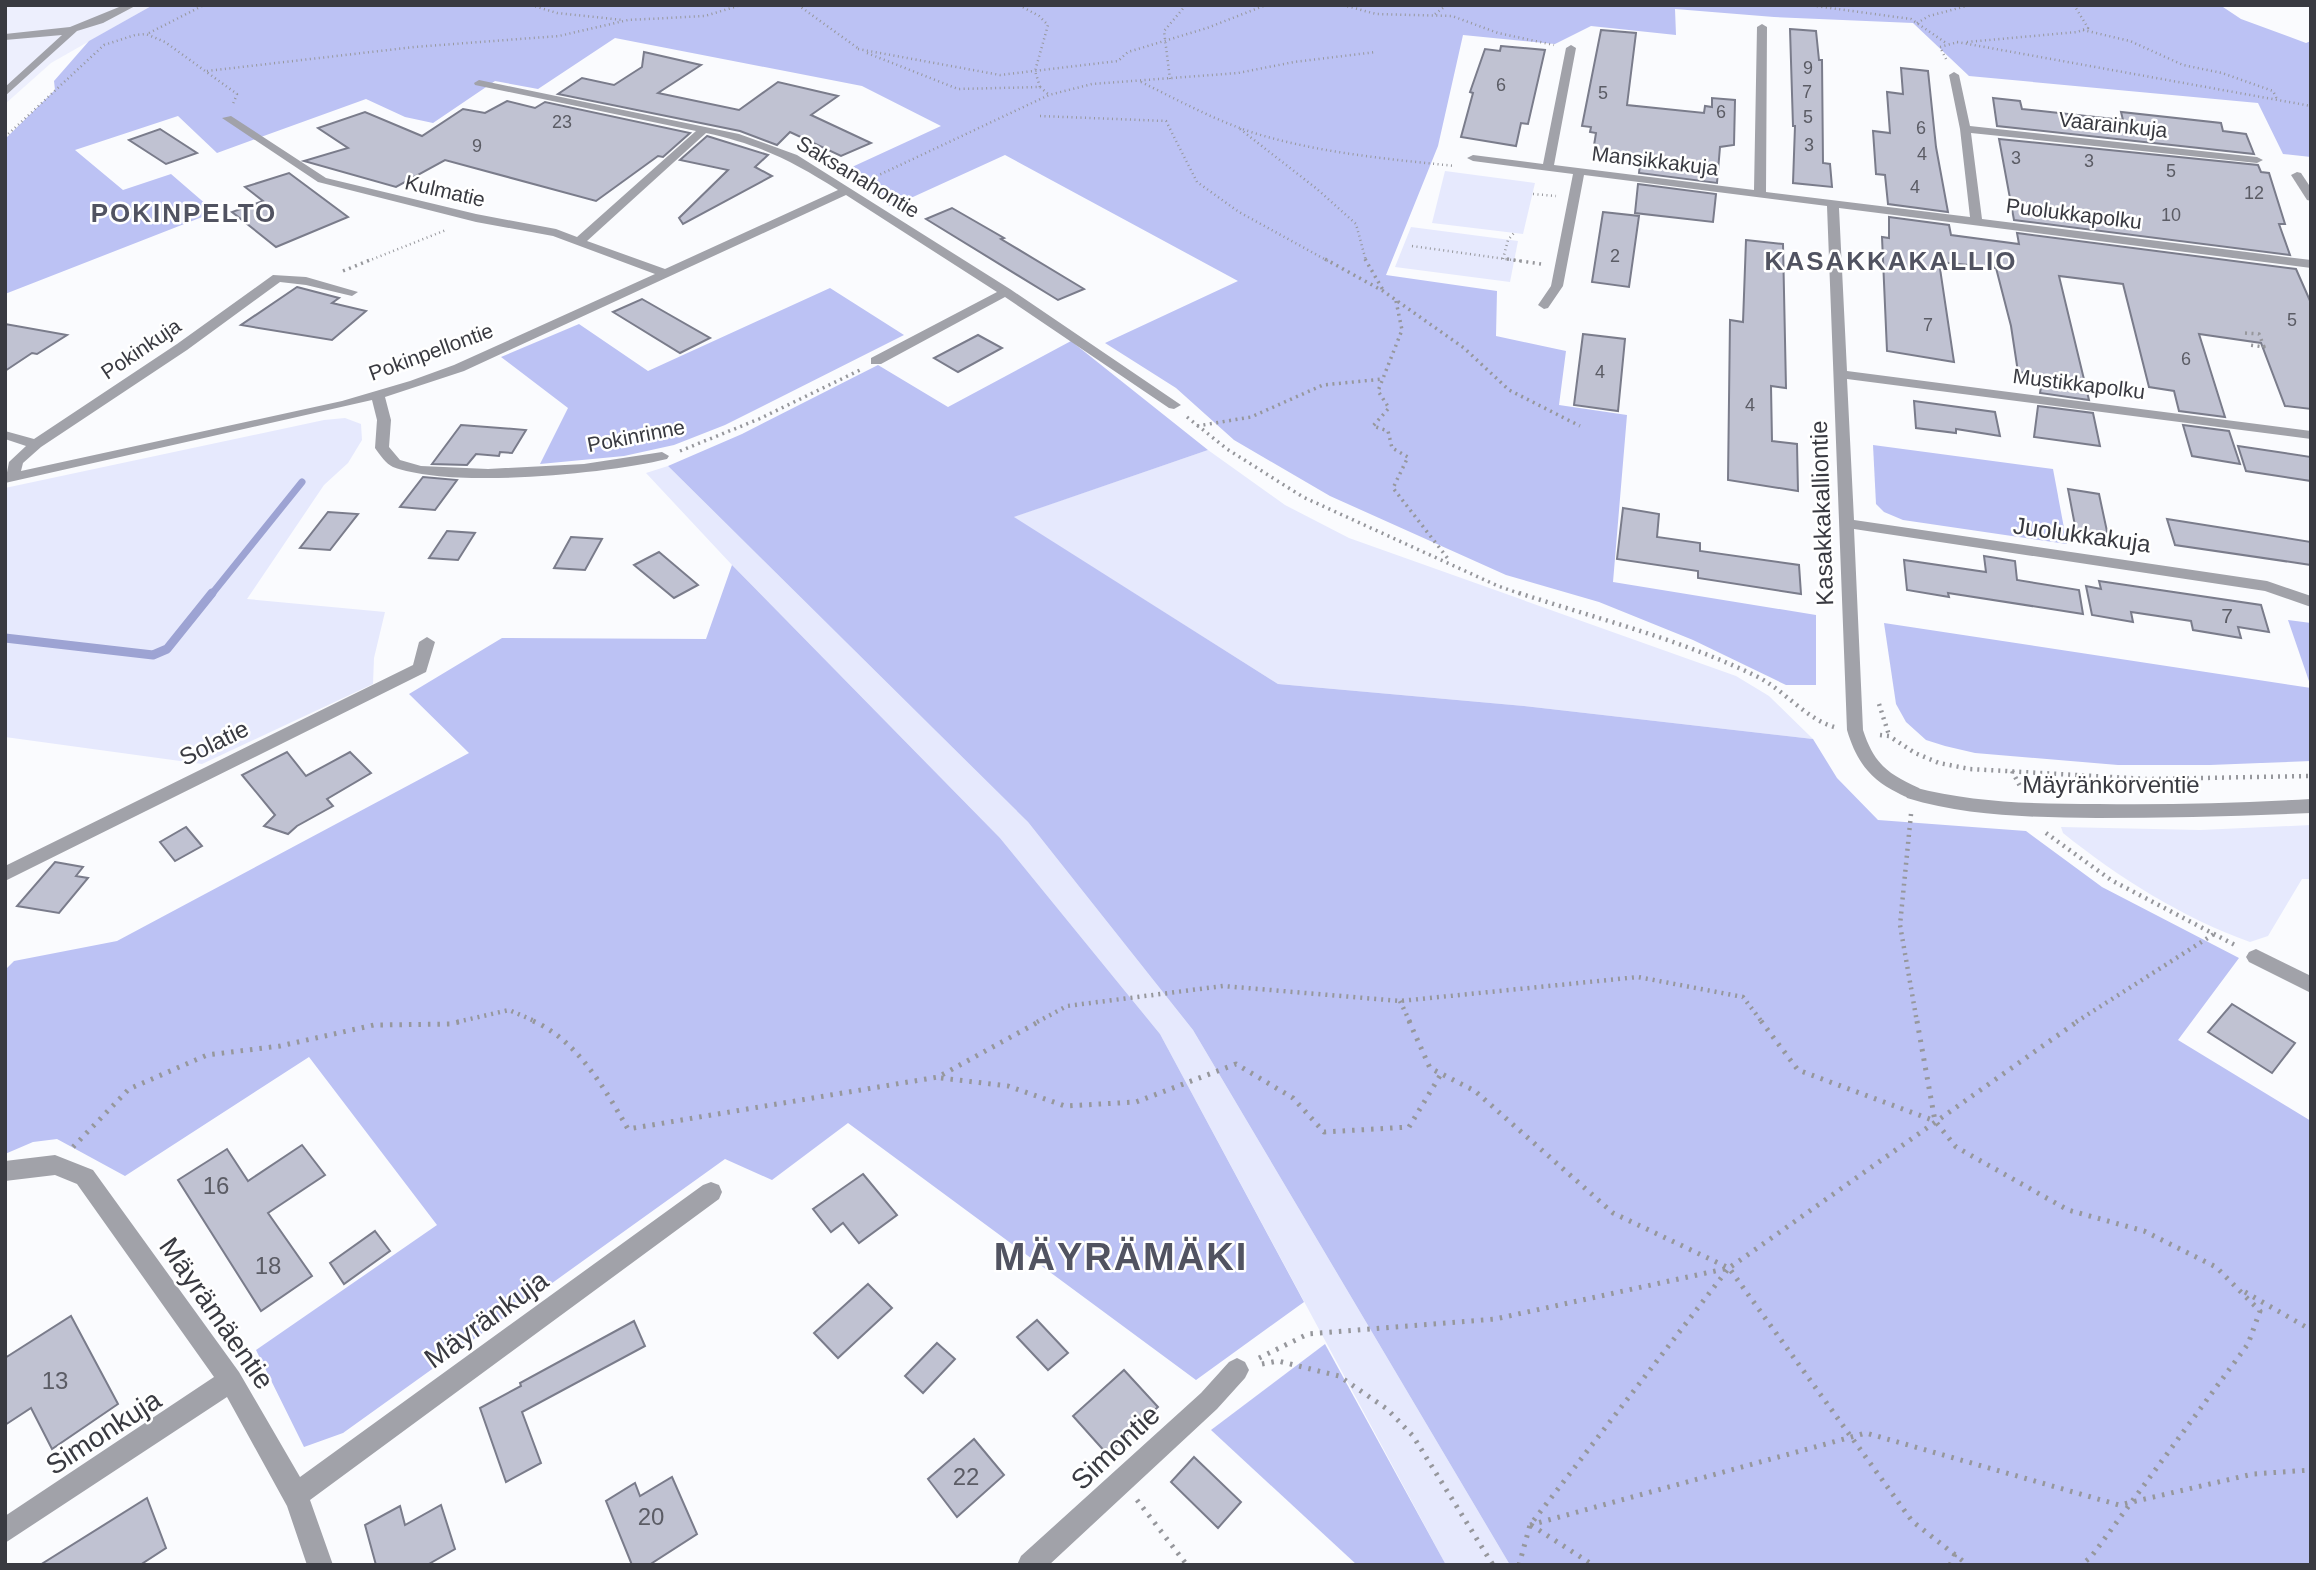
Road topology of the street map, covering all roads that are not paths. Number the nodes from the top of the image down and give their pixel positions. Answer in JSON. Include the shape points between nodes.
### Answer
{"nodes":[{"id":1,"x":132,"y":5,"type":"edge"},
{"id":2,"x":1762,"y":27,"type":"dead end"},
{"id":3,"x":72,"y":31,"type":"junction"},
{"id":4,"x":5,"y":37,"type":"edge"},
{"id":5,"x":1571,"y":48,"type":"road end"},
{"id":6,"x":1954,"y":75,"type":"road end"},
{"id":7,"x":479,"y":83,"type":"dead end"},
{"id":8,"x":5,"y":93,"type":"edge"},
{"id":9,"x":228,"y":118,"type":"road end"},
{"id":10,"x":705,"y":129,"type":"junction"},
{"id":11,"x":1965,"y":130,"type":"junction"},
{"id":12,"x":2257,"y":160,"type":"dead end"},
{"id":13,"x":1469,"y":163,"type":"road end"},
{"id":14,"x":1548,"y":168,"type":"junction"},
{"id":15,"x":1579,"y":171,"type":"junction"},
{"id":16,"x":2297,"y":175,"type":"dead end"},
{"id":17,"x":846,"y":191,"type":"junction"},
{"id":18,"x":1760,"y":194,"type":"junction"},
{"id":19,"x":2311,"y":198,"type":"edge"},
{"id":20,"x":1833,"y":203,"type":"junction"},
{"id":21,"x":1976,"y":220,"type":"junction"},
{"id":22,"x":581,"y":240,"type":"junction"},
{"id":23,"x":2311,"y":264,"type":"edge"},
{"id":24,"x":666,"y":274,"type":"junction"},
{"id":25,"x":352,"y":292,"type":"dead end"},
{"id":26,"x":1006,"y":292,"type":"junction"},
{"id":27,"x":1544,"y":305,"type":"dead end"},
{"id":28,"x":877,"y":361,"type":"road end"},
{"id":29,"x":1841,"y":374,"type":"junction"},
{"id":30,"x":378,"y":396,"type":"junction"},
{"id":31,"x":1174,"y":405,"type":"road end"},
{"id":32,"x":5,"y":435,"type":"edge"},
{"id":33,"x":2311,"y":435,"type":"edge"},
{"id":34,"x":36,"y":444,"type":"junction"},
{"id":35,"x":662,"y":456,"type":"road end"},
{"id":36,"x":9,"y":478,"type":"edge"},
{"id":37,"x":1845,"y":523,"type":"junction"},
{"id":38,"x":2311,"y":602,"type":"edge"},
{"id":39,"x":428,"y":642,"type":"dead end"},
{"id":40,"x":1913,"y":793,"type":"joint"},
{"id":41,"x":2311,"y":806,"type":"edge"},
{"id":42,"x":5,"y":874,"type":"edge"},
{"id":43,"x":2256,"y":957,"type":"road end"},
{"id":44,"x":2311,"y":985,"type":"edge"},
{"id":45,"x":5,"y":1171,"type":"edge"},
{"id":46,"x":711,"y":1192,"type":"dead end"},
{"id":47,"x":1237,"y":1370,"type":"road end"},
{"id":48,"x":231,"y":1380,"type":"junction"},
{"id":49,"x":297,"y":1494,"type":"junction"},
{"id":50,"x":5,"y":1531,"type":"edge"},
{"id":51,"x":320,"y":1565,"type":"edge"},
{"id":52,"x":1030,"y":1565,"type":"edge"}],
"edges":[{"from":1,"to":3,"type":"street"},
{"from":2,"to":18,"type":"street"},
{"from":3,"to":4,"type":"street"},
{"from":3,"to":8,"type":"street"},
{"from":5,"to":14,"type":"street"},
{"from":6,"to":11,"type":"street"},
{"from":7,"to":10,"type":"street","name":"Saksanahontie"},
{"from":9,"to":22,"type":"street","name":"Kulmatie","via":[[322,180]]},
{"from":10,"to":17,"type":"street","name":"Saksanahontie","via":[[793,157]]},
{"from":10,"to":22,"type":"street"},
{"from":11,"to":12,"type":"street","name":"Vaarainkuja"},
{"from":11,"to":21,"type":"street"},
{"from":13,"to":14,"type":"street","name":"Mansikkakuja"},
{"from":14,"to":15,"type":"street","name":"Mansikkakuja"},
{"from":15,"to":18,"type":"street","name":"Mansikkakuja"},
{"from":15,"to":27,"type":"street","via":[[1557,286]]},
{"from":16,"to":19,"type":"street"},
{"from":17,"to":24,"type":"street","name":"Pokinpellontie"},
{"from":17,"to":26,"type":"street","name":"Saksanahontie"},
{"from":18,"to":20,"type":"street","name":"Mansikkakuja"},
{"from":20,"to":21,"type":"street","name":"Puolukkapolku"},
{"from":20,"to":29,"type":"street","name":"Kasakkakalliontie"},
{"from":21,"to":23,"type":"street","name":"Puolukkapolku"},
{"from":22,"to":24,"type":"street","name":"Kulmatie"},
{"from":24,"to":30,"type":"street","name":"Pokinpellontie","via":[[459,368]]},
{"from":25,"to":34,"type":"street","name":"Pokinkuja","via":[[277,278]]},
{"from":26,"to":28,"type":"street"},
{"from":26,"to":31,"type":"street","name":"Saksanahontie"},
{"from":29,"to":33,"type":"street","name":"Mustikkapolku"},
{"from":29,"to":37,"type":"street","name":"Kasakkakalliontie"},
{"from":30,"to":35,"type":"street","name":"Pokinrinne","via":[[384,420],[383,448],[395,463],[421,470],[584,468]]},
{"from":30,"to":36,"type":"street","name":"Pokinpellontie"},
{"from":32,"to":34,"type":"street"},
{"from":34,"to":36,"type":"street","name":"Pokinkuja","via":[[16,462]]},
{"from":37,"to":38,"type":"street","name":"Juolukkakuja","via":[[2267,586]]},
{"from":37,"to":40,"type":"street","name":"Kasakkakalliontie","via":[[1855,730],[1860,750],[1883,779]]},
{"from":39,"to":42,"type":"street","name":"Solatie","via":[[420,668]]},
{"from":40,"to":41,"type":"street","name":"Mäyränkorventie","via":[[1970,806],[2032,811]]},
{"from":43,"to":44,"type":"street"},
{"from":45,"to":48,"type":"street","name":"Mäyrämäentie","via":[[55,1165],[85,1177]]},
{"from":46,"to":49,"type":"street","name":"Mäyränkuja"},
{"from":47,"to":52,"type":"street","name":"Simontie"},
{"from":48,"to":49,"type":"street","name":"Mäyrämäentie"},
{"from":48,"to":50,"type":"street","name":"Simonkuja"},
{"from":49,"to":51,"type":"street","name":"Mäyrämäentie"}]}
